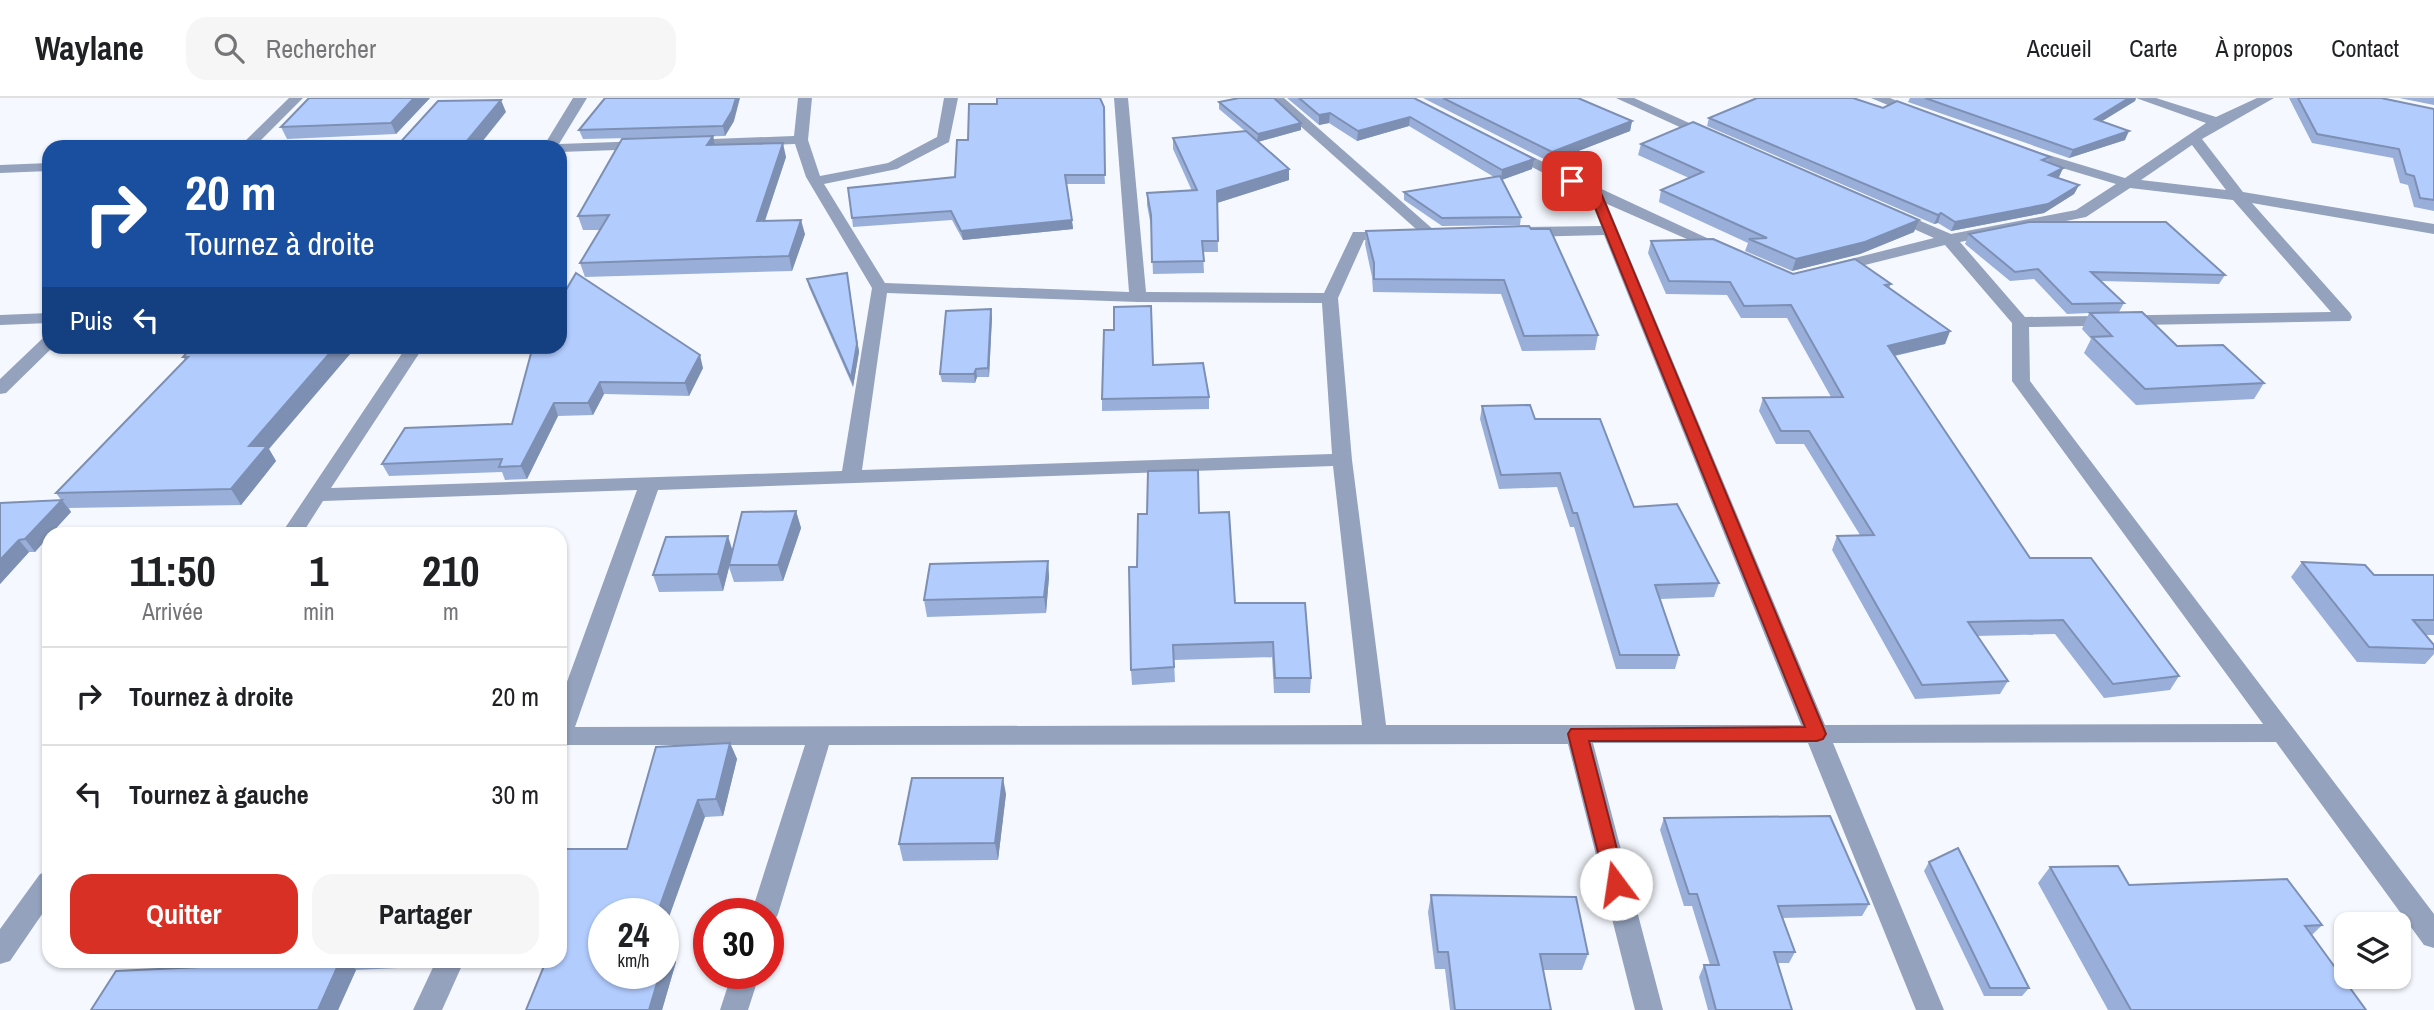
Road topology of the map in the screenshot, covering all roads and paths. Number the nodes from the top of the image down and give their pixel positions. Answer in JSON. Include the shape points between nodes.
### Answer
{"nodes":[{"id":1,"x":296,"y":98,"type":"edge"},
{"id":2,"x":580,"y":98,"type":"edge"},
{"id":3,"x":805,"y":98,"type":"edge"},
{"id":4,"x":951,"y":98,"type":"edge"},
{"id":5,"x":1121,"y":98,"type":"edge"},
{"id":6,"x":1276,"y":98,"type":"edge"},
{"id":7,"x":1623,"y":98,"type":"edge"},
{"id":8,"x":1878,"y":98,"type":"edge"},
{"id":9,"x":2143,"y":98,"type":"edge"},
{"id":10,"x":2267,"y":98,"type":"edge"},
{"id":11,"x":1930,"y":117,"type":"edge"},
{"id":12,"x":2217,"y":122,"type":"junction"},
{"id":13,"x":2193,"y":138,"type":"junction"},
{"id":14,"x":253,"y":140,"type":"edge"},
{"id":15,"x":554,"y":140,"type":"edge"},
{"id":16,"x":801,"y":140,"type":"junction"},
{"id":17,"x":1724,"y":141,"type":"edge"},
{"id":18,"x":1501,"y":146,"type":"edge"},
{"id":19,"x":2007,"y":146,"type":"edge"},
{"id":20,"x":567,"y":149,"type":"edge"},
{"id":21,"x":42,"y":167,"type":"edge"},
{"id":22,"x":0,"y":169,"type":"edge"},
{"id":23,"x":817,"y":181,"type":"junction"},
{"id":24,"x":2128,"y":183,"type":"junction"},
{"id":25,"x":1595,"y":193,"type":"junction"},
{"id":26,"x":2238,"y":196,"type":"junction"},
{"id":27,"x":1874,"y":206,"type":"edge"},
{"id":28,"x":2434,"y":229,"type":"edge"},
{"id":29,"x":1610,"y":230,"type":"junction"},
{"id":30,"x":1513,"y":232,"type":"edge"},
{"id":31,"x":1949,"y":239,"type":"junction"},
{"id":32,"x":1742,"y":257,"type":"edge"},
{"id":33,"x":1817,"y":272,"type":"edge"},
{"id":34,"x":880,"y":288,"type":"junction"},
{"id":35,"x":1138,"y":297,"type":"junction"},
{"id":36,"x":1330,"y":298,"type":"junction"},
{"id":37,"x":42,"y":318,"type":"edge"},
{"id":38,"x":0,"y":320,"type":"edge"},
{"id":39,"x":2020,"y":322,"type":"junction"},
{"id":40,"x":42,"y":349,"type":"edge"},
{"id":41,"x":411,"y":354,"type":"edge"},
{"id":42,"x":0,"y":389,"type":"edge"},
{"id":43,"x":1342,"y":460,"type":"junction"},
{"id":44,"x":851,"y":477,"type":"junction"},
{"id":45,"x":650,"y":483,"type":"junction"},
{"id":46,"x":318,"y":495,"type":"junction"},
{"id":47,"x":296,"y":527,"type":"edge"},
{"id":48,"x":567,"y":715,"type":"edge"},
{"id":49,"x":2283,"y":733,"type":"junction"},
{"id":50,"x":1374,"y":734,"type":"junction"},
{"id":51,"x":1578,"y":734,"type":"junction"},
{"id":52,"x":1817,"y":734,"type":"junction"},
{"id":53,"x":567,"y":735,"type":"edge"},
{"id":54,"x":820,"y":735,"type":"junction"},
{"id":55,"x":42,"y":892,"type":"edge"},
{"id":56,"x":769,"y":898,"type":"edge"},
{"id":57,"x":2434,"y":936,"type":"edge"},
{"id":58,"x":0,"y":952,"type":"edge"},
{"id":59,"x":447,"y":968,"type":"edge"},
{"id":60,"x":741,"y":989,"type":"edge"},
{"id":61,"x":427,"y":1010,"type":"edge"},
{"id":62,"x":734,"y":1010,"type":"edge"},
{"id":63,"x":1648,"y":1010,"type":"edge"},
{"id":64,"x":1930,"y":1010,"type":"edge"}],
"edges":[{"from":1,"to":14,"type":"street"},
{"from":2,"to":15,"type":"street"},
{"from":3,"to":16,"type":"street"},
{"from":4,"to":23,"type":"street","via":[[944,139],[892,166]]},
{"from":5,"to":35,"type":"street"},
{"from":6,"to":36,"type":"street","via":[[1437,234],[1358,235]]},
{"from":7,"to":17,"type":"street"},
{"from":8,"to":11,"type":"street"},
{"from":9,"to":12,"type":"street"},
{"from":10,"to":12,"type":"street"},
{"from":12,"to":13,"type":"street"},
{"from":13,"to":24,"type":"street"},
{"from":13,"to":26,"type":"street"},
{"from":16,"to":20,"type":"street"},
{"from":16,"to":23,"type":"street"},
{"from":18,"to":25,"type":"street"},
{"from":19,"to":24,"type":"street"},
{"from":21,"to":22,"type":"street"},
{"from":23,"to":34,"type":"street"},
{"from":24,"to":26,"type":"street"},
{"from":24,"to":31,"type":"street","via":[[2081,214]]},
{"from":25,"to":29,"type":"street"},
{"from":25,"to":32,"type":"street"},
{"from":26,"to":28,"type":"street"},
{"from":26,"to":39,"type":"street","via":[[2344,317]]},
{"from":27,"to":31,"type":"street"},
{"from":29,"to":30,"type":"street"},
{"from":29,"to":52,"type":"street"},
{"from":31,"to":33,"type":"street"},
{"from":31,"to":39,"type":"street"},
{"from":34,"to":35,"type":"street"},
{"from":34,"to":44,"type":"street"},
{"from":35,"to":36,"type":"street"},
{"from":36,"to":43,"type":"street"},
{"from":37,"to":38,"type":"street"},
{"from":39,"to":49,"type":"street","via":[[2021,381]]},
{"from":40,"to":42,"type":"street"},
{"from":41,"to":46,"type":"street"},
{"from":43,"to":44,"type":"street"},
{"from":43,"to":50,"type":"street"},
{"from":44,"to":45,"type":"street"},
{"from":45,"to":46,"type":"street"},
{"from":45,"to":48,"type":"street"},
{"from":46,"to":47,"type":"street"},
{"from":49,"to":52,"type":"street"},
{"from":49,"to":57,"type":"street"},
{"from":50,"to":51,"type":"street"},
{"from":50,"to":54,"type":"street"},
{"from":51,"to":52,"type":"street"},
{"from":51,"to":63,"type":"street"},
{"from":52,"to":64,"type":"street"},
{"from":53,"to":54,"type":"street"},
{"from":54,"to":56,"type":"street"},
{"from":55,"to":58,"type":"street"},
{"from":59,"to":61,"type":"street"},
{"from":60,"to":62,"type":"street"}]}
